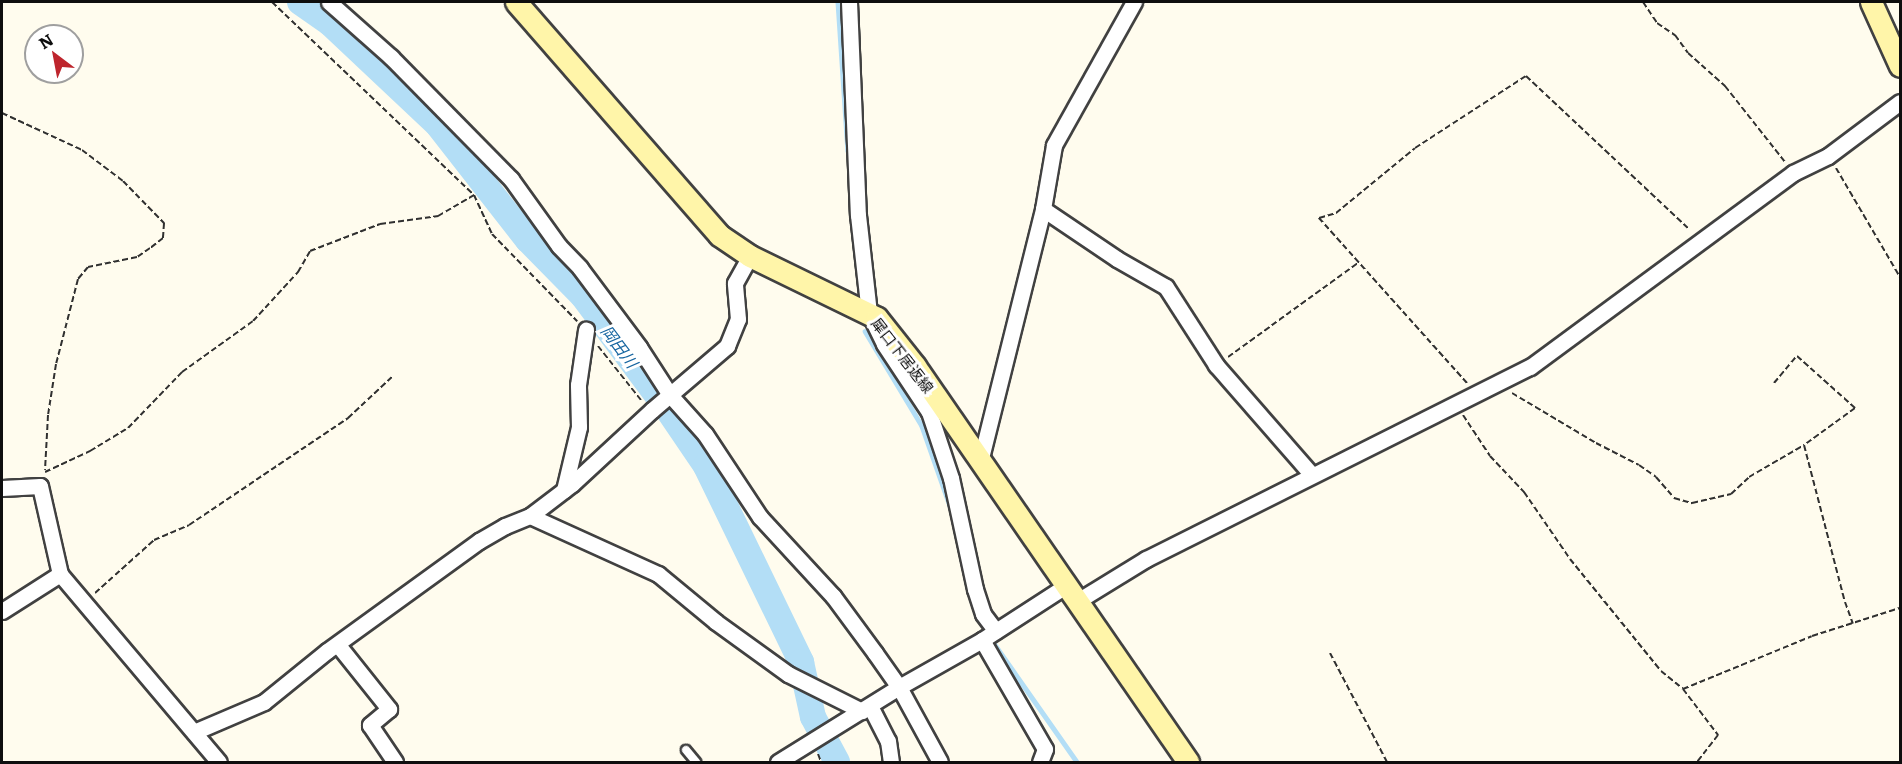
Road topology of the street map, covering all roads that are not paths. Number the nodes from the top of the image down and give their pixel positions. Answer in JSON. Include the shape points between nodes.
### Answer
{"nodes":[{"id":1,"x":329,"y":2,"type":"edge"},
{"id":2,"x":516,"y":2,"type":"edge"},
{"id":3,"x":849,"y":2,"type":"edge"},
{"id":4,"x":1134,"y":2,"type":"edge"},
{"id":5,"x":1871,"y":2,"type":"edge"},
{"id":6,"x":1900,"y":66,"type":"edge"},
{"id":7,"x":1900,"y":102,"type":"edge"},
{"id":8,"x":1043,"y":209,"type":"junction"},
{"id":9,"x":750,"y":256,"type":"junction"},
{"id":10,"x":869,"y":313,"type":"junction"},
{"id":11,"x":586,"y":330,"type":"road end"},
{"id":12,"x":670,"y":395,"type":"junction"},
{"id":13,"x":980,"y":462,"type":"junction"},
{"id":14,"x":1311,"y":474,"type":"junction"},
{"id":15,"x":2,"y":488,"type":"edge"},
{"id":16,"x":564,"y":490,"type":"junction"},
{"id":17,"x":530,"y":516,"type":"junction"},
{"id":18,"x":60,"y":574,"type":"junction"},
{"id":19,"x":1070,"y":594,"type":"junction"},
{"id":20,"x":2,"y":610,"type":"edge"},
{"id":21,"x":996,"y":631,"type":"junction"},
{"id":22,"x":982,"y":640,"type":"junction"},
{"id":23,"x":338,"y":645,"type":"junction"},
{"id":24,"x":899,"y":687,"type":"junction"},
{"id":25,"x":866,"y":709,"type":"junction"},
{"id":26,"x":194,"y":732,"type":"junction"},
{"id":27,"x":686,"y":750,"type":"dead end"},
{"id":28,"x":219,"y":762,"type":"edge"},
{"id":29,"x":395,"y":762,"type":"edge"},
{"id":30,"x":696,"y":762,"type":"edge"},
{"id":31,"x":778,"y":762,"type":"edge"},
{"id":32,"x":891,"y":762,"type":"edge"},
{"id":33,"x":940,"y":762,"type":"edge"},
{"id":34,"x":1040,"y":762,"type":"edge"},
{"id":35,"x":1188,"y":762,"type":"edge"}],
"edges":[{"from":1,"to":12,"type":"street","via":[[391,57],[511,179],[639,347]]},
{"from":2,"to":9,"type":"main road","name":"犀口下居返線","via":[[719,235]]},
{"from":3,"to":10,"type":"street","via":[[858,215]]},
{"from":4,"to":8,"type":"street","via":[[1054,145]]},
{"from":5,"to":6,"type":"main road"},
{"from":7,"to":14,"type":"street","via":[[1828,156],[1793,173],[1530,367]]},
{"from":8,"to":13,"type":"street"},
{"from":8,"to":14,"type":"street","via":[[1166,287],[1216,365]]},
{"from":9,"to":10,"type":"main road","name":"犀口下居返線"},
{"from":9,"to":12,"type":"street","via":[[735,283],[738,318],[727,346]]},
{"from":10,"to":13,"type":"main road","name":"犀口下居返線","via":[[915,366]]},
{"from":10,"to":21,"type":"street","via":[[884,344],[929,412],[951,478],[975,589],[983,614]]},
{"from":11,"to":16,"type":"street","via":[[578,385],[579,427]]},
{"from":12,"to":16,"type":"street"},
{"from":12,"to":24,"type":"street","via":[[705,434],[760,517],[833,596]]},
{"from":13,"to":19,"type":"main road","name":"犀口下居返線"},
{"from":14,"to":19,"type":"street"},
{"from":15,"to":18,"type":"street","via":[[42,479]]},
{"from":16,"to":17,"type":"street"},
{"from":17,"to":23,"type":"street","via":[[479,541]]},
{"from":17,"to":25,"type":"street","via":[[658,574],[788,674]]},
{"from":18,"to":20,"type":"street"},
{"from":18,"to":26,"type":"street"},
{"from":19,"to":21,"type":"street"},
{"from":19,"to":35,"type":"main road","name":"犀口下居返線"},
{"from":21,"to":22,"type":"street"},
{"from":22,"to":24,"type":"street"},
{"from":22,"to":34,"type":"street","via":[[1045,749]]},
{"from":23,"to":26,"type":"street","via":[[264,702]]},
{"from":23,"to":29,"type":"street","via":[[389,709],[370,725]]},
{"from":24,"to":25,"type":"street"},
{"from":24,"to":33,"type":"street"},
{"from":25,"to":31,"type":"street"},
{"from":25,"to":32,"type":"street","via":[[888,741]]},
{"from":26,"to":28,"type":"street"},
{"from":27,"to":30,"type":"lane"}]}
